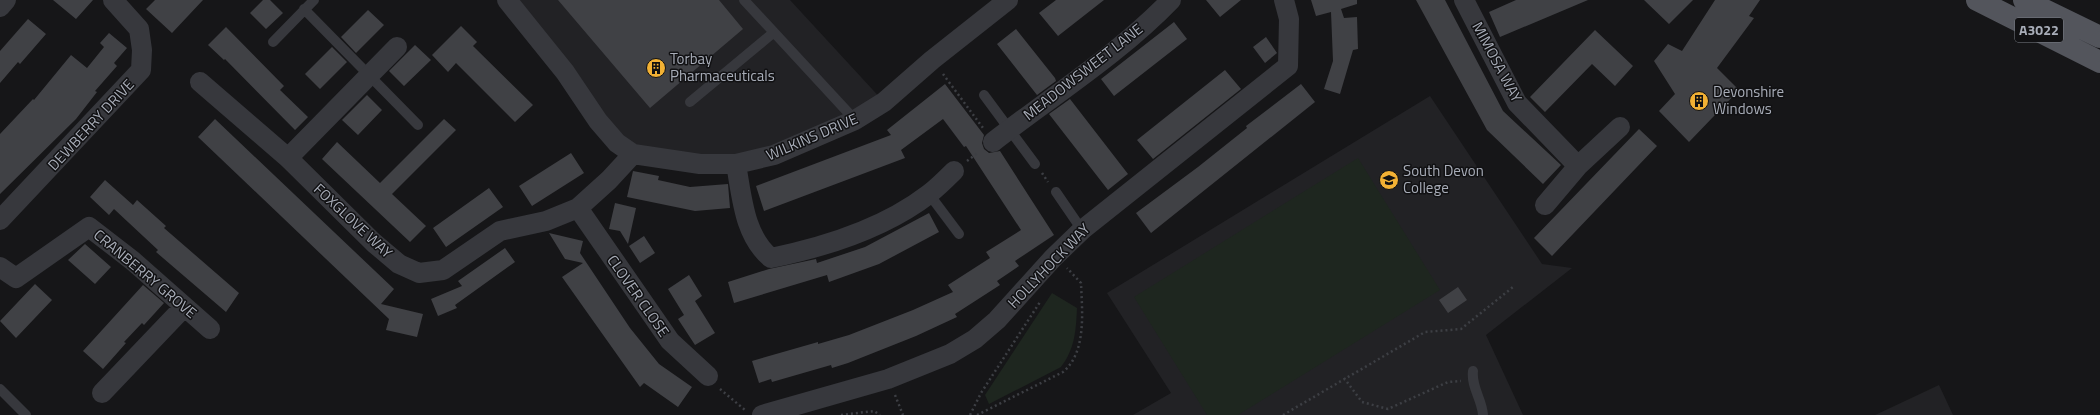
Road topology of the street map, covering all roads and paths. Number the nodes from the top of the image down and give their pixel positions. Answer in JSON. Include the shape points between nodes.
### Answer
{"nodes":[{"id":1,"x":6,"y":0,"type":"edge"},
{"id":2,"x":113,"y":0,"type":"edge"},
{"id":3,"x":314,"y":0,"type":"edge"},
{"id":4,"x":506,"y":0,"type":"edge"},
{"id":5,"x":744,"y":0,"type":"edge"},
{"id":6,"x":1008,"y":0,"type":"edge"},
{"id":7,"x":1171,"y":0,"type":"edge"},
{"id":8,"x":1284,"y":0,"type":"edge"},
{"id":9,"x":1977,"y":0,"type":"edge"},
{"id":10,"x":2024,"y":0,"type":"edge"},
{"id":11,"x":1472,"y":2,"type":"edge"},
{"id":12,"x":0,"y":7,"type":"edge"},
{"id":13,"x":304,"y":9,"type":"junction"},
{"id":14,"x":773,"y":33,"type":"junction"},
{"id":15,"x":2100,"y":37,"type":"edge"},
{"id":16,"x":273,"y":42,"type":"dead end"},
{"id":17,"x":397,"y":47,"type":"dead end"},
{"id":18,"x":932,"y":60,"type":"junction"},
{"id":19,"x":2100,"y":62,"type":"edge"},
{"id":20,"x":368,"y":76,"type":"junction"},
{"id":21,"x":200,"y":82,"type":"dead end"},
{"id":22,"x":984,"y":95,"type":"dead end"},
{"id":23,"x":690,"y":102,"type":"dead end"},
{"id":24,"x":854,"y":120,"type":"junction"},
{"id":25,"x":418,"y":125,"type":"dead end"},
{"id":26,"x":1620,"y":127,"type":"dead end"},
{"id":27,"x":1010,"y":128,"type":"junction"},
{"id":28,"x":993,"y":142,"type":"junction"},
{"id":29,"x":633,"y":154,"type":"junction"},
{"id":30,"x":288,"y":158,"type":"junction"},
{"id":31,"x":736,"y":164,"type":"junction"},
{"id":32,"x":1036,"y":164,"type":"joint"},
{"id":33,"x":1578,"y":166,"type":"junction"},
{"id":34,"x":954,"y":171,"type":"joint"},
{"id":35,"x":1056,"y":192,"type":"joint"},
{"id":36,"x":929,"y":194,"type":"junction"},
{"id":37,"x":1545,"y":205,"type":"dead end"},
{"id":38,"x":578,"y":208,"type":"junction"},
{"id":39,"x":0,"y":220,"type":"edge"},
{"id":40,"x":1082,"y":230,"type":"junction"},
{"id":41,"x":959,"y":234,"type":"dead end"},
{"id":42,"x":1053,"y":258,"type":"junction"},
{"id":43,"x":0,"y":267,"type":"edge"},
{"id":44,"x":1513,"y":287,"type":"dead end"},
{"id":45,"x":1043,"y":298,"type":"dead end"},
{"id":46,"x":184,"y":306,"type":"junction"},
{"id":47,"x":210,"y":329,"type":"dead end"},
{"id":48,"x":708,"y":376,"type":"joint"},
{"id":49,"x":1473,"y":376,"type":"joint"},
{"id":50,"x":1344,"y":378,"type":"junction"},
{"id":51,"x":0,"y":389,"type":"edge"},
{"id":52,"x":102,"y":394,"type":"dead end"},
{"id":53,"x":899,"y":404,"type":"dead end"},
{"id":54,"x":754,"y":413,"type":"edge"},
{"id":55,"x":26,"y":415,"type":"edge"},
{"id":56,"x":841,"y":415,"type":"edge"},
{"id":57,"x":880,"y":415,"type":"edge"},
{"id":58,"x":904,"y":415,"type":"edge"},
{"id":59,"x":970,"y":415,"type":"edge"},
{"id":60,"x":977,"y":415,"type":"edge"},
{"id":61,"x":1283,"y":415,"type":"edge"},
{"id":62,"x":1483,"y":415,"type":"edge"}],
"edges":[{"from":1,"to":12,"type":"street"},
{"from":2,"to":39,"type":"street","name":"DEWBERRY DRIVE","via":[[139,29],[141,70]]},
{"from":3,"to":13,"type":"lane"},
{"from":4,"to":29,"type":"street","name":"WILKINS DRIVE","via":[[565,72],[598,121],[617,144]]},
{"from":5,"to":14,"type":"lane"},
{"from":6,"to":18,"type":"street","name":"WILKINS DRIVE"},
{"from":7,"to":27,"type":"street","name":"MEADOWSWEET LANE","via":[[1156,16],[1082,75]]},
{"from":8,"to":40,"type":"street","name":"HOLLYHOCK WAY","via":[[1289,20],[1288,66]]},
{"from":9,"to":19,"type":"main road","number":"A3022"},
{"from":10,"to":15,"type":"main road","number":"A3022"},
{"from":11,"to":33,"type":"street","name":"MIMOSA WAY","via":[[1517,103]]},
{"from":13,"to":16,"type":"lane"},
{"from":13,"to":20,"type":"lane"},
{"from":14,"to":23,"type":"lane"},
{"from":14,"to":24,"type":"lane"},
{"from":17,"to":20,"type":"street"},
{"from":18,"to":24,"type":"street","name":"WILKINS DRIVE","via":[[884,102]]},
{"from":18,"to":28,"type":"path"},
{"from":20,"to":25,"type":"lane"},
{"from":20,"to":30,"type":"street"},
{"from":21,"to":30,"type":"street","name":"FOXGLOVE WAY"},
{"from":22,"to":27,"type":"lane"},
{"from":24,"to":31,"type":"street","name":"WILKINS DRIVE","via":[[774,155]]},
{"from":26,"to":33,"type":"street"},
{"from":27,"to":28,"type":"street","name":"MEADOWSWEET LANE"},
{"from":27,"to":32,"type":"lane"},
{"from":28,"to":34,"type":"path"},
{"from":29,"to":31,"type":"street","name":"WILKINS DRIVE","via":[[700,164]]},
{"from":29,"to":38,"type":"street","name":"FOXGLOVE WAY"},
{"from":30,"to":38,"type":"street","name":"FOXGLOVE WAY","via":[[374,244],[399,264],[419,273],[443,270],[500,231],[546,221]]},
{"from":31,"to":36,"type":"street","via":[[747,223],[762,251],[772,258],[844,237],[888,220]]},
{"from":32,"to":35,"type":"path"},
{"from":33,"to":37,"type":"street"},
{"from":34,"to":36,"type":"street"},
{"from":35,"to":40,"type":"lane"},
{"from":36,"to":41,"type":"lane"},
{"from":38,"to":48,"type":"street","name":"CLOVER CLOSE","via":[[670,341]]},
{"from":40,"to":42,"type":"street","name":"HOLLYHOCK WAY"},
{"from":42,"to":54,"type":"street","name":"HOLLYHOCK WAY","via":[[998,320],[950,354],[888,379]]},
{"from":42,"to":60,"type":"path","via":[[1062,262],[1081,283],[1080,342],[1069,367]]},
{"from":43,"to":46,"type":"street","name":"CRANBERRY GROVE","via":[[16,278],[89,227]]},
{"from":44,"to":50,"type":"path","via":[[1460,330],[1425,332]]},
{"from":45,"to":59,"type":"path","via":[[981,393]]},
{"from":46,"to":47,"type":"street","name":"CRANBERRY GROVE"},
{"from":46,"to":52,"type":"street"},
{"from":48,"to":54,"type":"path"},
{"from":49,"to":50,"type":"path","via":[[1448,382],[1388,409],[1362,402]]},
{"from":49,"to":62,"type":"lane"},
{"from":50,"to":61,"type":"path"},
{"from":51,"to":55,"type":"lane"},
{"from":53,"to":58,"type":"path"},
{"from":56,"to":57,"type":"path","via":[[874,411]]}]}
